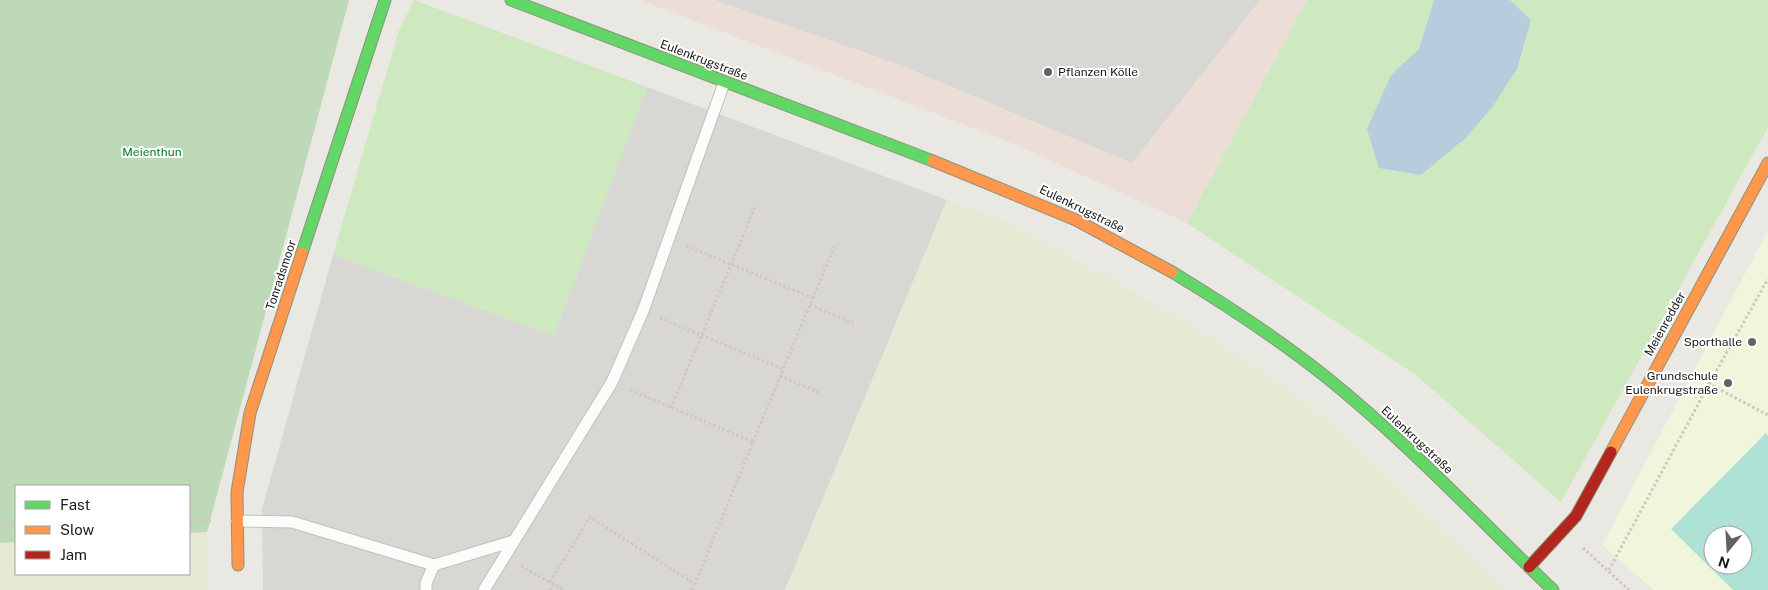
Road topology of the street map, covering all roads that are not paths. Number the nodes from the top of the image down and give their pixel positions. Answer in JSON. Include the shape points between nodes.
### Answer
{"nodes":[{"id":1,"x":385,"y":0,"type":"edge"},
{"id":2,"x":511,"y":0,"type":"edge"},
{"id":3,"x":724,"y":83,"type":"junction"},
{"id":4,"x":1768,"y":163,"type":"edge"},
{"id":5,"x":236,"y":522,"type":"junction"},
{"id":6,"x":512,"y":542,"type":"junction"},
{"id":7,"x":238,"y":565,"type":"dead end"},
{"id":8,"x":434,"y":565,"type":"junction"},
{"id":9,"x":1529,"y":568,"type":"junction"},
{"id":10,"x":426,"y":590,"type":"edge"},
{"id":11,"x":484,"y":590,"type":"edge"},
{"id":12,"x":1553,"y":590,"type":"edge"}],
"edges":[{"from":1,"to":5,"type":"main road","name":"Tonradsmoor","via":[[250,413],[237,492]]},
{"from":2,"to":3,"type":"main road","name":"Eulenkrugstraße"},
{"from":3,"to":6,"type":"lane","via":[[643,311],[612,382]]},
{"from":3,"to":9,"type":"main road","name":"Eulenkrugstraße","via":[[1038,203],[1171,271],[1281,343],[1328,379],[1431,472]]},
{"from":4,"to":9,"type":"main road","name":"Meienredder","via":[[1588,495],[1564,531]]},
{"from":5,"to":7,"type":"main road","name":"Tonradsmoor"},
{"from":5,"to":8,"type":"lane","via":[[292,522]]},
{"from":6,"to":8,"type":"lane"},
{"from":6,"to":11,"type":"lane"},
{"from":8,"to":10,"type":"lane"},
{"from":9,"to":12,"type":"main road","name":"Eulenkrugstraße"}]}
